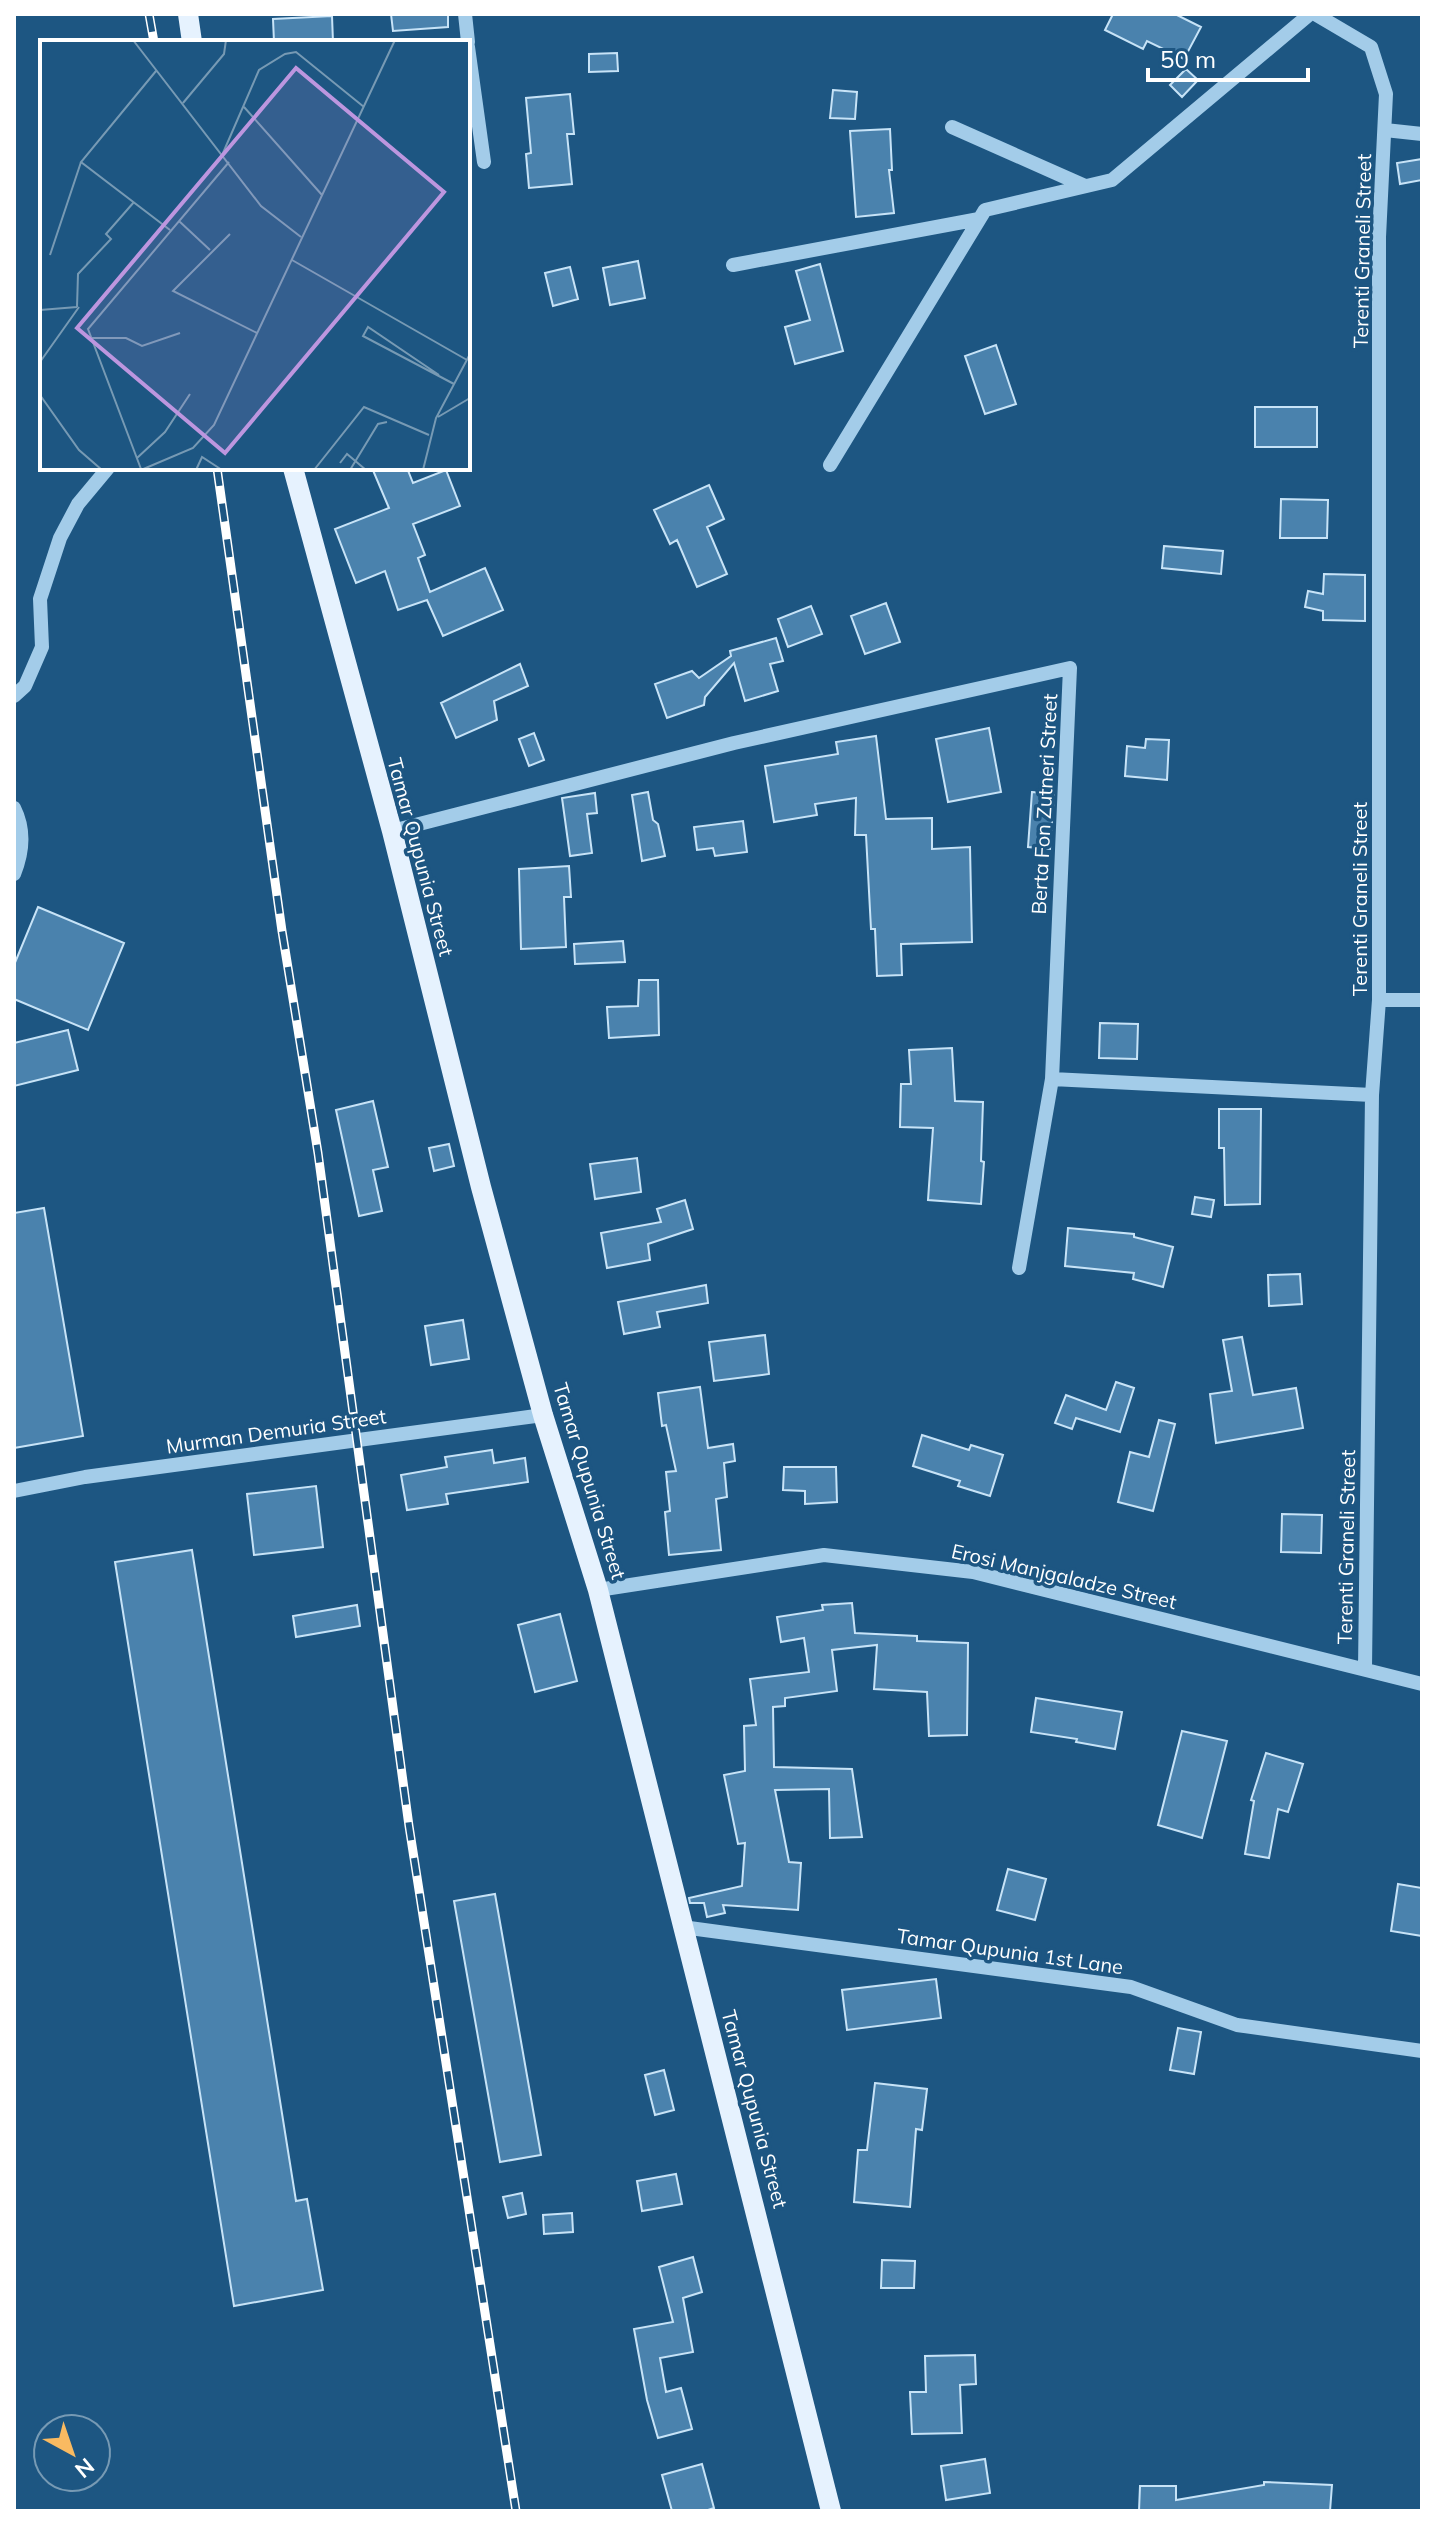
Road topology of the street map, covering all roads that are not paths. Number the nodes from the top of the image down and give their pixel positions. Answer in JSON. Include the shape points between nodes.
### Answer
{"nodes":[{"id":1,"x":188,"y":14,"type":"edge"},
{"id":2,"x":465,"y":14,"type":"edge"},
{"id":3,"x":1313,"y":14,"type":"edge"},
{"id":4,"x":192,"y":40,"type":"edge"},
{"id":5,"x":468,"y":40,"type":"edge"},
{"id":6,"x":470,"y":59,"type":"edge"},
{"id":7,"x":952,"y":127,"type":"dead end"},
{"id":8,"x":1385,"y":130,"type":"junction"},
{"id":9,"x":1422,"y":134,"type":"edge"},
{"id":10,"x":484,"y":162,"type":"dead end"},
{"id":11,"x":1085,"y":186,"type":"junction"},
{"id":12,"x":979,"y":219,"type":"junction"},
{"id":13,"x":733,"y":265,"type":"dead end"},
{"id":14,"x":830,"y":465,"type":"dead end"},
{"id":15,"x":106,"y":470,"type":"edge"},
{"id":16,"x":294,"y":470,"type":"edge"},
{"id":17,"x":14,"y":696,"type":"edge"},
{"id":18,"x":14,"y":808,"type":"edge"},
{"id":19,"x":392,"y":831,"type":"junction"},
{"id":20,"x":14,"y":874,"type":"edge"},
{"id":21,"x":1379,"y":1000,"type":"junction"},
{"id":22,"x":1422,"y":1000,"type":"edge"},
{"id":23,"x":1052,"y":1079,"type":"junction"},
{"id":24,"x":1372,"y":1095,"type":"junction"},
{"id":25,"x":1019,"y":1268,"type":"dead end"},
{"id":26,"x":543,"y":1415,"type":"junction"},
{"id":27,"x":14,"y":1491,"type":"edge"},
{"id":28,"x":598,"y":1590,"type":"junction"},
{"id":29,"x":1365,"y":1669,"type":"junction"},
{"id":30,"x":1422,"y":1684,"type":"edge"},
{"id":31,"x":682,"y":1927,"type":"junction"},
{"id":32,"x":1422,"y":2051,"type":"edge"},
{"id":33,"x":831,"y":2511,"type":"edge"}],
"edges":[{"from":1,"to":4,"type":"main road"},
{"from":2,"to":5,"type":"street"},
{"from":3,"to":8,"type":"street","name":"Terenti Graneli Street","via":[[1371,47],[1386,94]]},
{"from":3,"to":11,"type":"street","via":[[1112,180]]},
{"from":6,"to":10,"type":"street"},
{"from":7,"to":11,"type":"street"},
{"from":8,"to":9,"type":"street"},
{"from":8,"to":21,"type":"street","name":"Terenti Graneli Street","via":[[1379,237]]},
{"from":11,"to":12,"type":"street","via":[[985,210]]},
{"from":12,"to":13,"type":"street"},
{"from":12,"to":14,"type":"street"},
{"from":15,"to":17,"type":"street","via":[[78,504],[60,538],[40,599],[42,647],[25,686]]},
{"from":16,"to":19,"type":"main road","name":"Tamar Qupunia Street"},
{"from":18,"to":20,"type":"street","via":[[22,831],[22,855]]},
{"from":19,"to":23,"type":"street","name":"Berta Fon Zutneri Street","via":[[734,743],[1070,668]]},
{"from":19,"to":26,"type":"main road","name":"Tamar Qupunia Street"},
{"from":21,"to":22,"type":"street"},
{"from":21,"to":24,"type":"street","name":"Terenti Graneli Street"},
{"from":23,"to":24,"type":"street"},
{"from":23,"to":25,"type":"street"},
{"from":24,"to":29,"type":"street","name":"Terenti Graneli Street"},
{"from":26,"to":27,"type":"street","name":"Murman Demuria Street"},
{"from":26,"to":28,"type":"main road","name":"Tamar Qupunia Street"},
{"from":28,"to":29,"type":"street","name":"Erosi Manjgaladze Street","via":[[824,1555],[973,1572]]},
{"from":28,"to":31,"type":"main road","name":"Tamar Qupunia Street"},
{"from":29,"to":30,"type":"street","name":"Erosi Manjgaladze Street"},
{"from":31,"to":32,"type":"street","name":"Tamar Qupunia 1st Lane","via":[[1131,1987],[1237,2025]]},
{"from":31,"to":33,"type":"main road","name":"Tamar Qupunia Street"}]}
